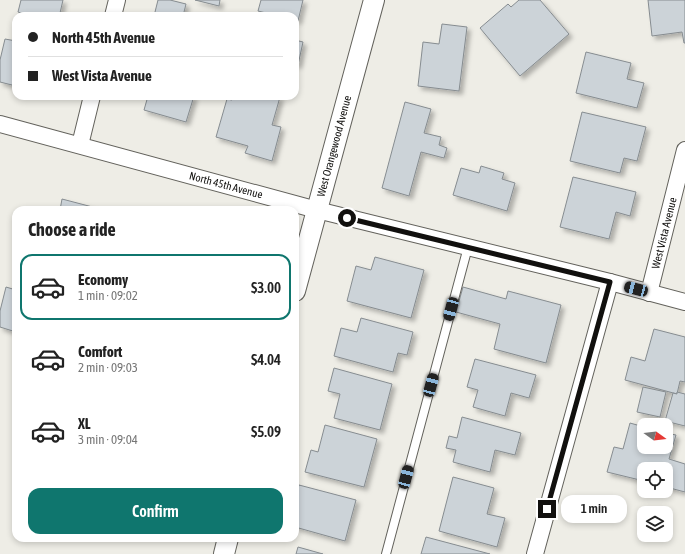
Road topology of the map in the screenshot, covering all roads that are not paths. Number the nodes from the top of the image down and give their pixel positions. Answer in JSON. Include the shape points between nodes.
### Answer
{"nodes":[{"id":1,"x":117,"y":0,"type":"edge"},
{"id":2,"x":374,"y":0,"type":"edge"},
{"id":3,"x":114,"y":12,"type":"edge"},
{"id":4,"x":91,"y":100,"type":"edge"},
{"id":5,"x":0,"y":124,"type":"edge"},
{"id":6,"x":80,"y":145,"type":"junction"},
{"id":7,"x":685,"y":150,"type":"edge"},
{"id":8,"x":317,"y":210,"type":"junction"},
{"id":9,"x":468,"y":247,"type":"junction"},
{"id":10,"x":299,"y":277,"type":"edge"},
{"id":11,"x":610,"y":282,"type":"junction"},
{"id":12,"x":649,"y":293,"type":"junction"},
{"id":13,"x":685,"y":302,"type":"edge"},
{"id":14,"x":227,"y":542,"type":"edge"},
{"id":15,"x":224,"y":554,"type":"edge"},
{"id":16,"x":386,"y":554,"type":"edge"},
{"id":17,"x":535,"y":554,"type":"edge"}],
"edges":[{"from":1,"to":3,"type":"street"},
{"from":2,"to":8,"type":"street","name":"West Orangewood Avenue"},
{"from":4,"to":6,"type":"street"},
{"from":5,"to":6,"type":"street","name":"North 45th Avenue"},
{"from":6,"to":8,"type":"street","name":"North 45th Avenue"},
{"from":7,"to":12,"type":"street","name":"West Vista Avenue"},
{"from":8,"to":9,"type":"street","name":"North 45th Avenue"},
{"from":8,"to":10,"type":"street","name":"West Orangewood Avenue"},
{"from":9,"to":11,"type":"street","name":"North 45th Avenue"},
{"from":9,"to":16,"type":"lane"},
{"from":11,"to":12,"type":"street","name":"North 45th Avenue"},
{"from":11,"to":17,"type":"street"},
{"from":12,"to":13,"type":"street","name":"North 45th Avenue"},
{"from":14,"to":15,"type":"street"}]}
